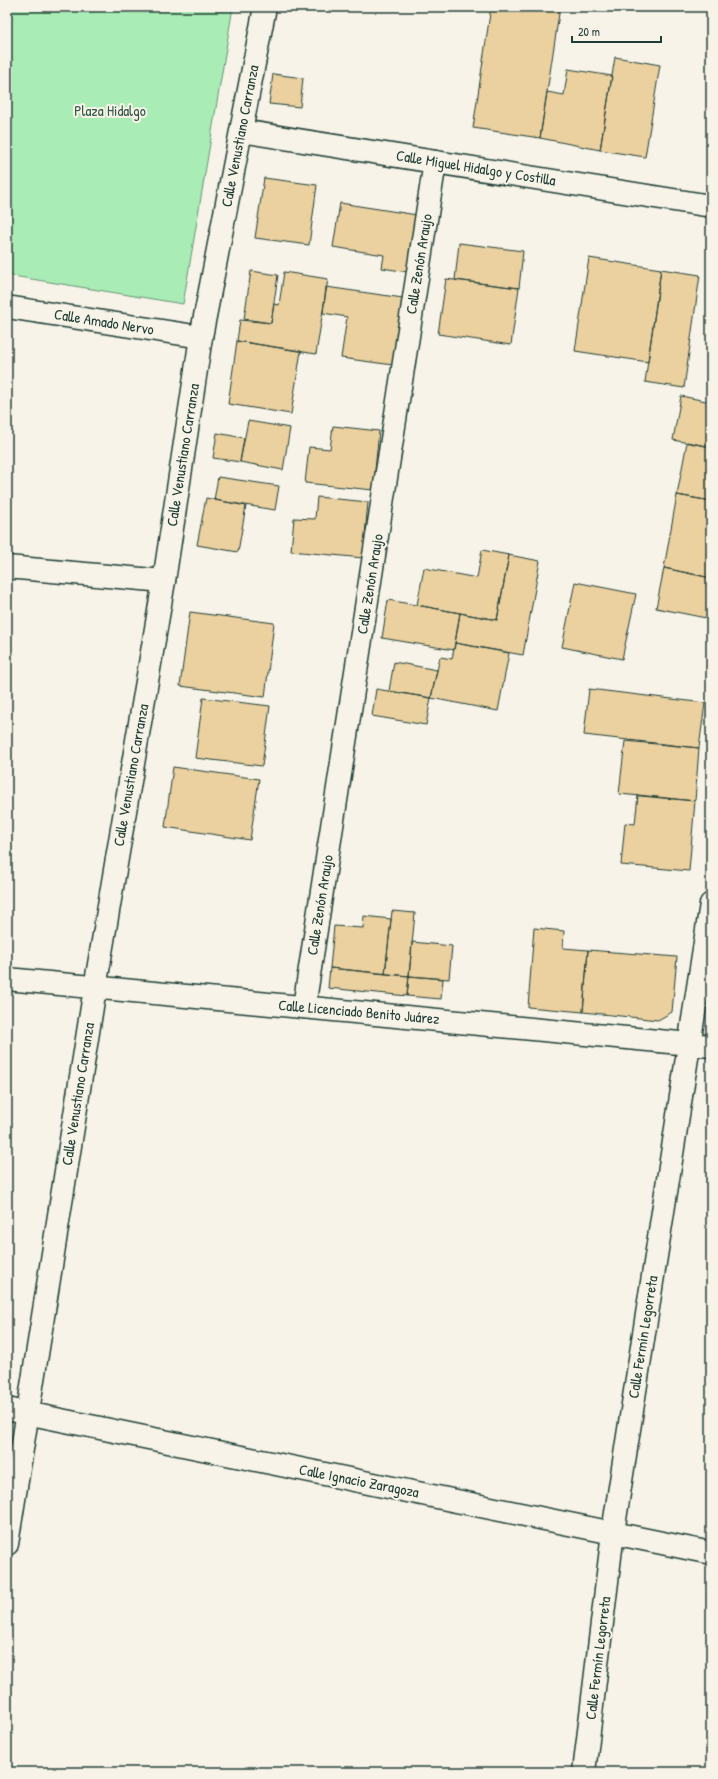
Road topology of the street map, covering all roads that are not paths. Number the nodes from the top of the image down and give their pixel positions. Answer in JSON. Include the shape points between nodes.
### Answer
{"nodes":[{"id":1,"x":265,"y":7,"type":"edge"},
{"id":2,"x":240,"y":131,"type":"junction"},
{"id":3,"x":435,"y":162,"type":"junction"},
{"id":4,"x":711,"y":206,"type":"edge"},
{"id":5,"x":7,"y":307,"type":"edge"},
{"id":6,"x":201,"y":337,"type":"junction"},
{"id":7,"x":7,"y":567,"type":"edge"},
{"id":8,"x":164,"y":581,"type":"junction"},
{"id":9,"x":711,"y":904,"type":"edge"},
{"id":10,"x":7,"y":979,"type":"edge"},
{"id":11,"x":95,"y":988,"type":"junction"},
{"id":12,"x":304,"y":1007,"type":"junction"},
{"id":13,"x":688,"y":1044,"type":"junction"},
{"id":14,"x":711,"y":1046,"type":"edge"},
{"id":15,"x":17,"y":1412,"type":"edge"},
{"id":16,"x":613,"y":1532,"type":"junction"},
{"id":17,"x":7,"y":1544,"type":"edge"},
{"id":18,"x":711,"y":1553,"type":"edge"},
{"id":19,"x":584,"y":1772,"type":"edge"}],
"edges":[{"from":1,"to":2,"type":"street","name":"Calle Venustiano Carranza"},
{"from":2,"to":3,"type":"street","name":"Calle Miguel Hidalgo y Costilla"},
{"from":2,"to":6,"type":"street","name":"Calle Venustiano Carranza"},
{"from":3,"to":4,"type":"street","name":"Calle Miguel Hidalgo y Costilla"},
{"from":3,"to":12,"type":"street","name":"Calle Zenón Araujo"},
{"from":5,"to":6,"type":"street","name":"Calle Amado Nervo"},
{"from":6,"to":8,"type":"street","name":"Calle Venustiano Carranza"},
{"from":7,"to":8,"type":"street"},
{"from":8,"to":11,"type":"street","name":"Calle Venustiano Carranza"},
{"from":9,"to":13,"type":"street","name":"Calle Fermín Legorreta"},
{"from":10,"to":11,"type":"street","name":"Calle Licenciado Benito Juárez"},
{"from":11,"to":12,"type":"street","name":"Calle Licenciado Benito Juárez"},
{"from":11,"to":15,"type":"street","name":"Calle Venustiano Carranza"},
{"from":12,"to":13,"type":"street","name":"Calle Licenciado Benito Juárez"},
{"from":13,"to":14,"type":"street","name":"Calle Licenciado Benito Juárez"},
{"from":13,"to":16,"type":"street","name":"Calle Fermín Legorreta"},
{"from":15,"to":16,"type":"street","name":"Calle Ignacio Zaragoza"},
{"from":15,"to":17,"type":"street","name":"Calle Venustiano Carranza"},
{"from":16,"to":18,"type":"street","name":"Calle Ignacio Zaragoza"},
{"from":16,"to":19,"type":"street","name":"Calle Fermín Legorreta"}]}
